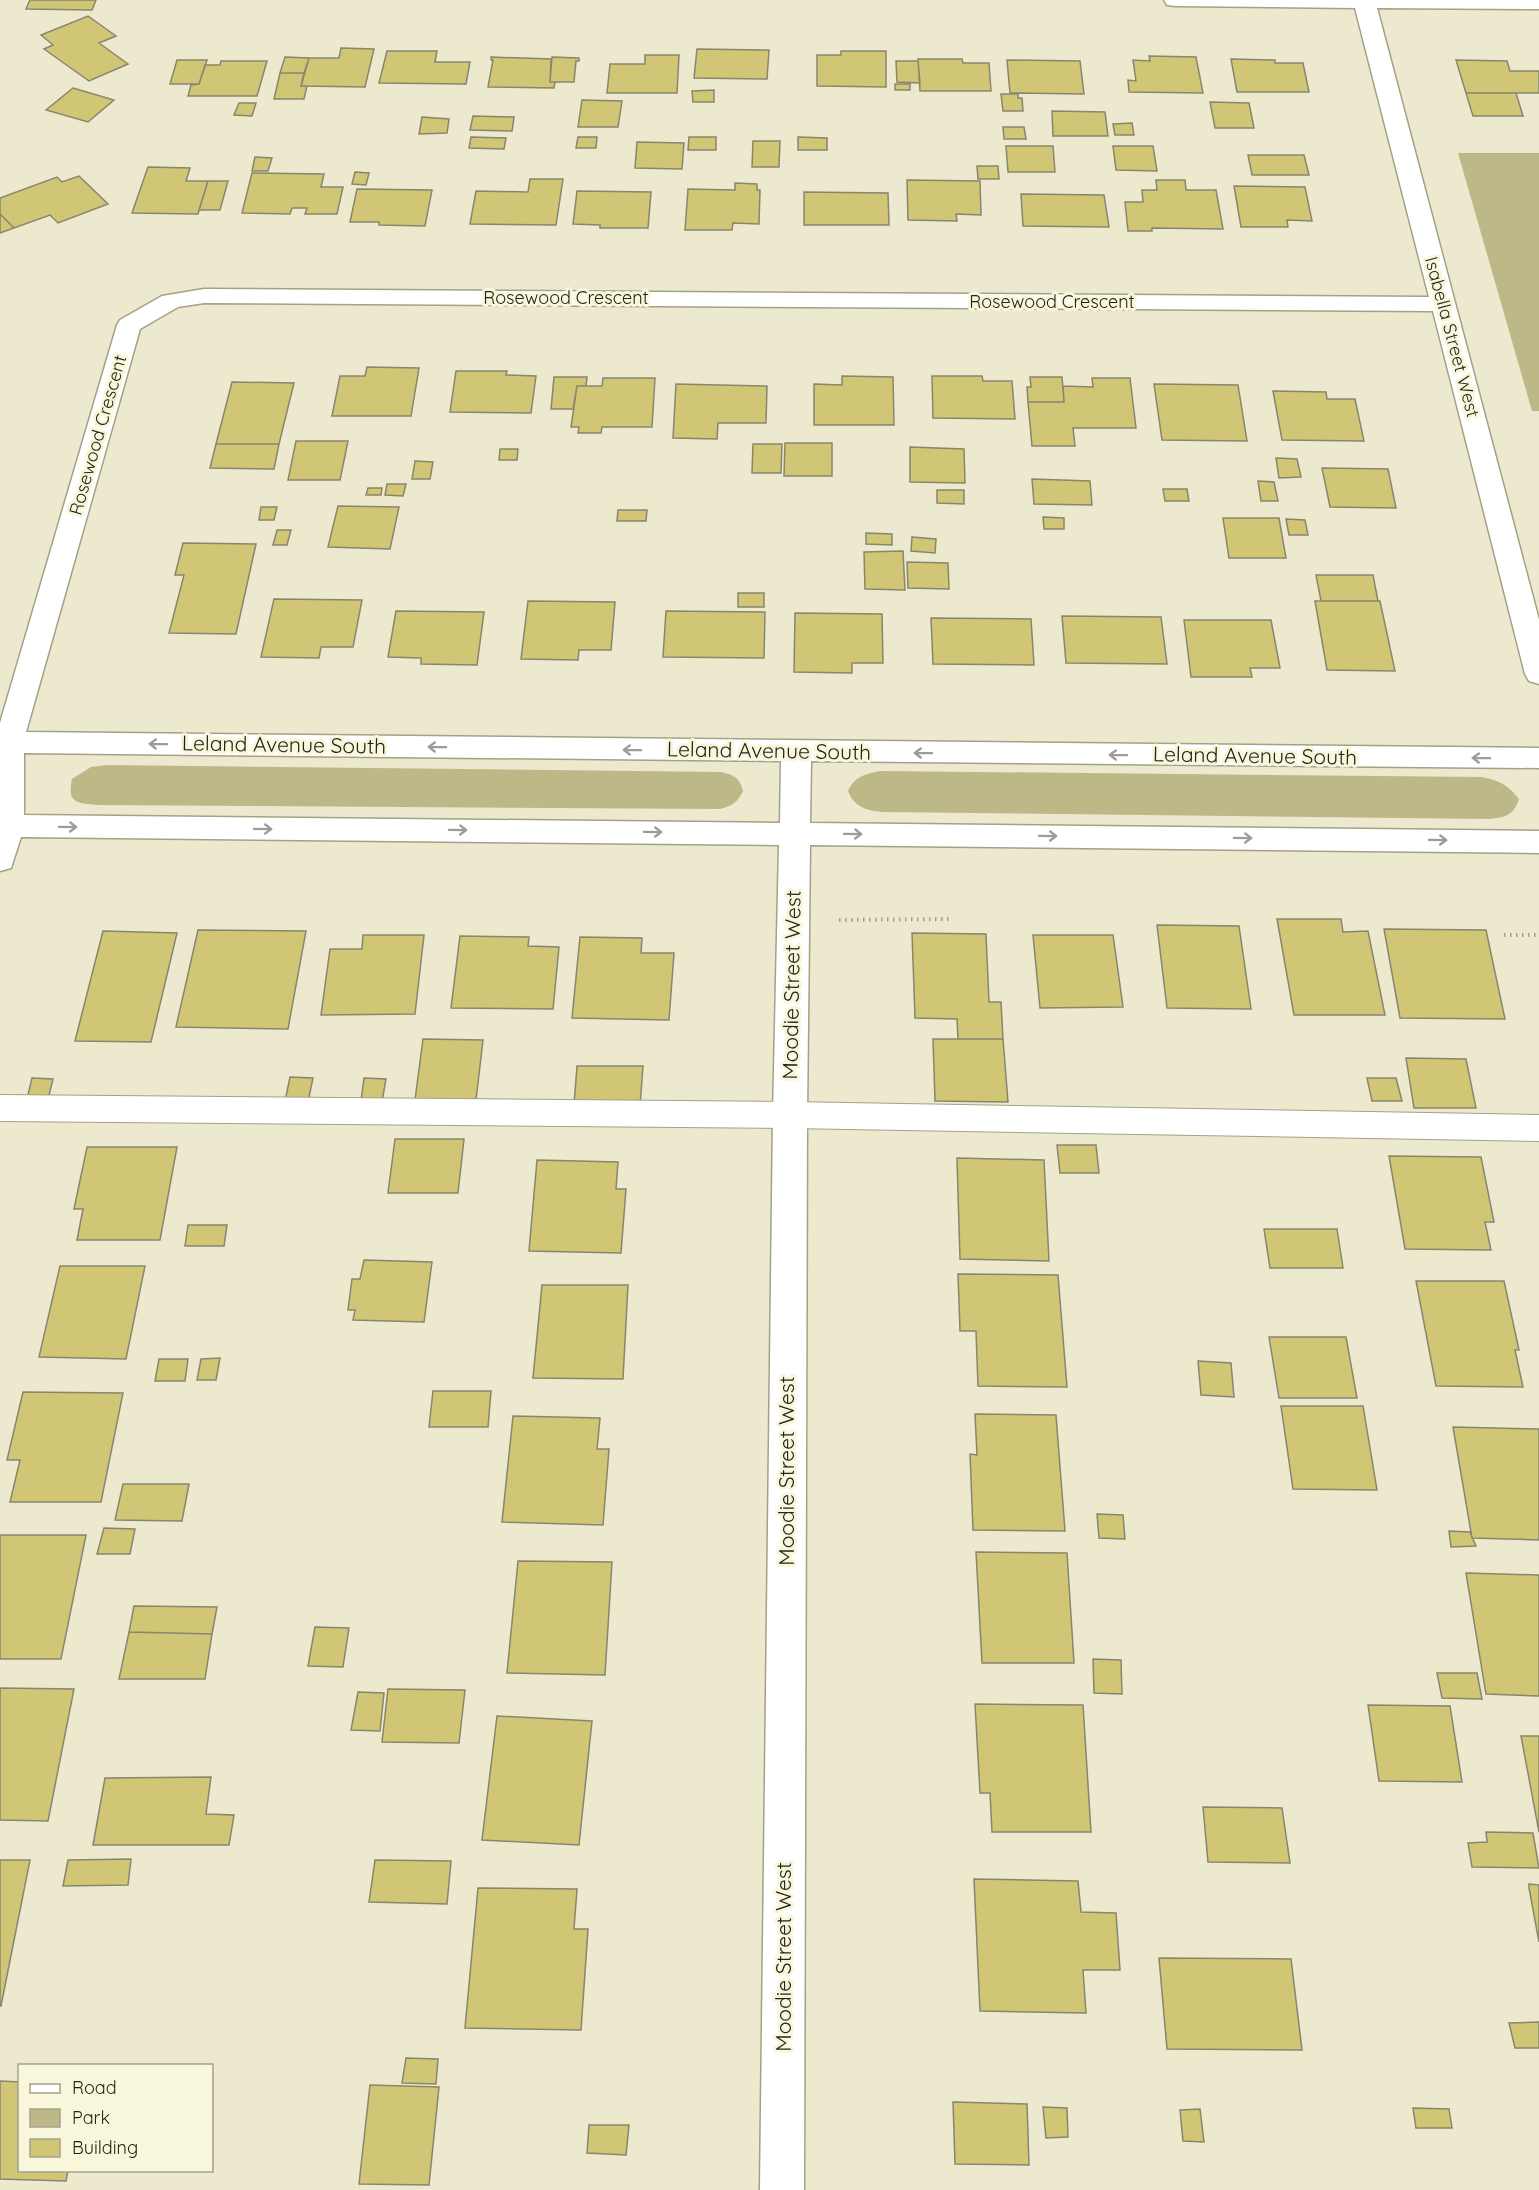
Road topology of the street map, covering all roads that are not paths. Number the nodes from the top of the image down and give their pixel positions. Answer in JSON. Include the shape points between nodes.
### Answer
{"nodes":[{"id":1,"x":1175,"y":0,"type":"edge"},
{"id":2,"x":1364,"y":1,"type":"edge"},
{"id":3,"x":1539,"y":3,"type":"edge"},
{"id":4,"x":1443,"y":304,"type":"junction"},
{"id":5,"x":1539,"y":674,"type":"edge"},
{"id":6,"x":4,"y":742,"type":"edge"},
{"id":7,"x":796,"y":752,"type":"junction"},
{"id":8,"x":1539,"y":758,"type":"edge"},
{"id":9,"x":5,"y":826,"type":"edge"},
{"id":10,"x":794,"y":834,"type":"junction"},
{"id":11,"x":1539,"y":842,"type":"edge"},
{"id":12,"x":0,"y":860,"type":"edge"},
{"id":13,"x":0,"y":1108,"type":"edge"},
{"id":14,"x":790,"y":1114,"type":"junction"},
{"id":15,"x":1539,"y":1128,"type":"edge"},
{"id":16,"x":782,"y":2190,"type":"edge"}],
"edges":[{"from":1,"to":2,"type":"street"},
{"from":2,"to":3,"type":"street"},
{"from":2,"to":4,"type":"street","name":"Isabella Street West"},
{"from":4,"to":5,"type":"street","name":"Isabella Street West"},
{"from":4,"to":6,"type":"street","name":"Rosewood Crescent","via":[[226,296],[171,301],[129,325]]},
{"from":7,"to":6,"type":"street","name":"Leland Avenue South","one_way":true},
{"from":6,"to":9,"type":"street","name":"Rosewood Crescent"},
{"from":8,"to":7,"type":"street","name":"Leland Avenue South","one_way":true},
{"from":7,"to":10,"type":"street","name":"Moodie Street West"},
{"from":9,"to":10,"type":"street","one_way":true},
{"from":9,"to":12,"type":"street","name":"Rosewood Crescent"},
{"from":10,"to":11,"type":"street","one_way":true},
{"from":10,"to":14,"type":"street","name":"Moodie Street West"},
{"from":13,"to":14,"type":"lane"},
{"from":14,"to":15,"type":"lane"},
{"from":14,"to":16,"type":"street","name":"Moodie Street West"}]}
